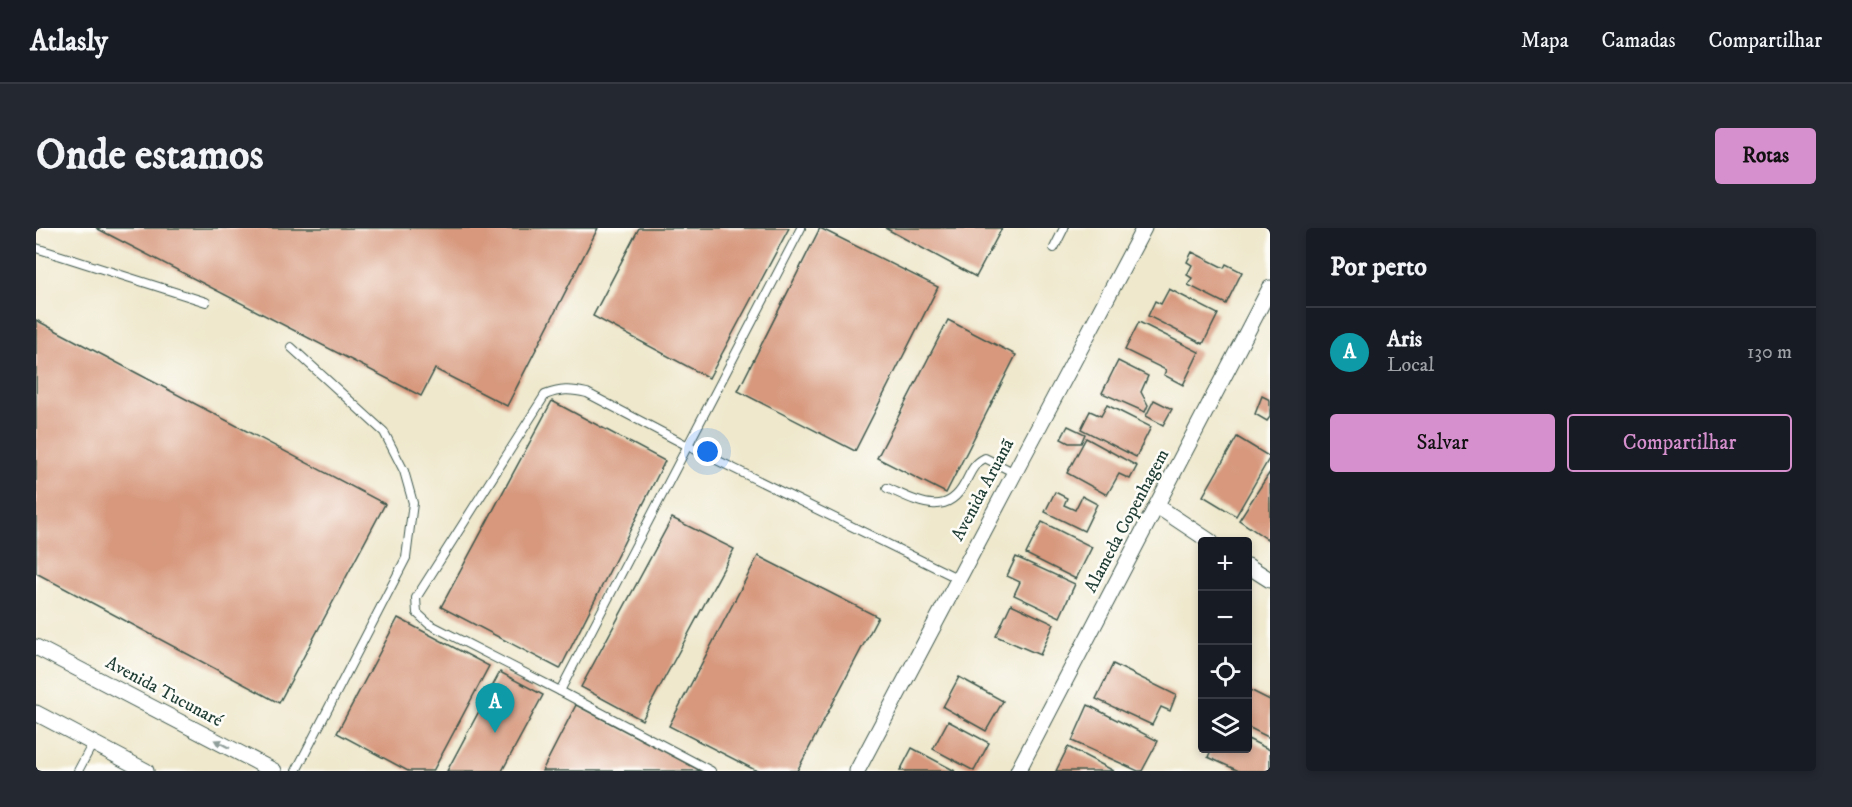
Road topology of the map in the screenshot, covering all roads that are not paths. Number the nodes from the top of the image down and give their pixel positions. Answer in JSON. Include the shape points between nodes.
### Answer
{"nodes":[{"id":1,"x":801,"y":228,"type":"edge"},
{"id":2,"x":1064,"y":228,"type":"edge"},
{"id":3,"x":1144,"y":228,"type":"edge"},
{"id":4,"x":36,"y":248,"type":"edge"},
{"id":5,"x":1054,"y":248,"type":"dead end"},
{"id":6,"x":1270,"y":288,"type":"edge"},
{"id":7,"x":206,"y":302,"type":"dead end"},
{"id":8,"x":291,"y":347,"type":"dead end"},
{"id":9,"x":688,"y":446,"type":"junction"},
{"id":10,"x":1015,"y":472,"type":"junction"},
{"id":11,"x":887,"y":488,"type":"dead end"},
{"id":12,"x":1157,"y":506,"type":"junction"},
{"id":13,"x":1204,"y":537,"type":"edge"},
{"id":14,"x":1252,"y":569,"type":"edge"},
{"id":15,"x":959,"y":579,"type":"junction"},
{"id":16,"x":1270,"y":580,"type":"edge"},
{"id":17,"x":36,"y":647,"type":"edge"},
{"id":18,"x":560,"y":691,"type":"junction"},
{"id":19,"x":36,"y":713,"type":"edge"},
{"id":20,"x":93,"y":743,"type":"junction"},
{"id":21,"x":78,"y":771,"type":"edge"},
{"id":22,"x":146,"y":771,"type":"edge"},
{"id":23,"x":274,"y":771,"type":"edge"},
{"id":24,"x":296,"y":771,"type":"edge"},
{"id":25,"x":711,"y":771,"type":"edge"},
{"id":26,"x":857,"y":771,"type":"edge"},
{"id":27,"x":1018,"y":771,"type":"edge"}],
"edges":[{"from":1,"to":9,"type":"lane"},
{"from":2,"to":5,"type":"lane"},
{"from":3,"to":10,"type":"street","name":"Avenida Aruanã"},
{"from":4,"to":7,"type":"lane"},
{"from":6,"to":12,"type":"street","name":"Alameda Copenhagem"},
{"from":8,"to":24,"type":"lane","via":[[384,432],[404,471],[413,503],[405,558]]},
{"from":9,"to":15,"type":"lane"},
{"from":9,"to":18,"type":"lane"},
{"from":9,"to":18,"type":"lane","via":[[587,393],[572,389],[544,395],[416,598],[417,612],[429,624]]},
{"from":10,"to":11,"type":"lane","via":[[985,458],[977,462],[960,493],[943,504],[926,505]]},
{"from":10,"to":15,"type":"street","name":"Avenida Aruanã"},
{"from":12,"to":13,"type":"street"},
{"from":12,"to":27,"type":"street","name":"Alameda Copenhagem"},
{"from":14,"to":16,"type":"street"},
{"from":15,"to":26,"type":"street","name":"Avenida Aruanã"},
{"from":23,"to":17,"type":"street","name":"Avenida Tucunaré","one_way":true},
{"from":18,"to":25,"type":"lane"},
{"from":19,"to":20,"type":"street"},
{"from":20,"to":21,"type":"lane"},
{"from":20,"to":22,"type":"street"}]}
